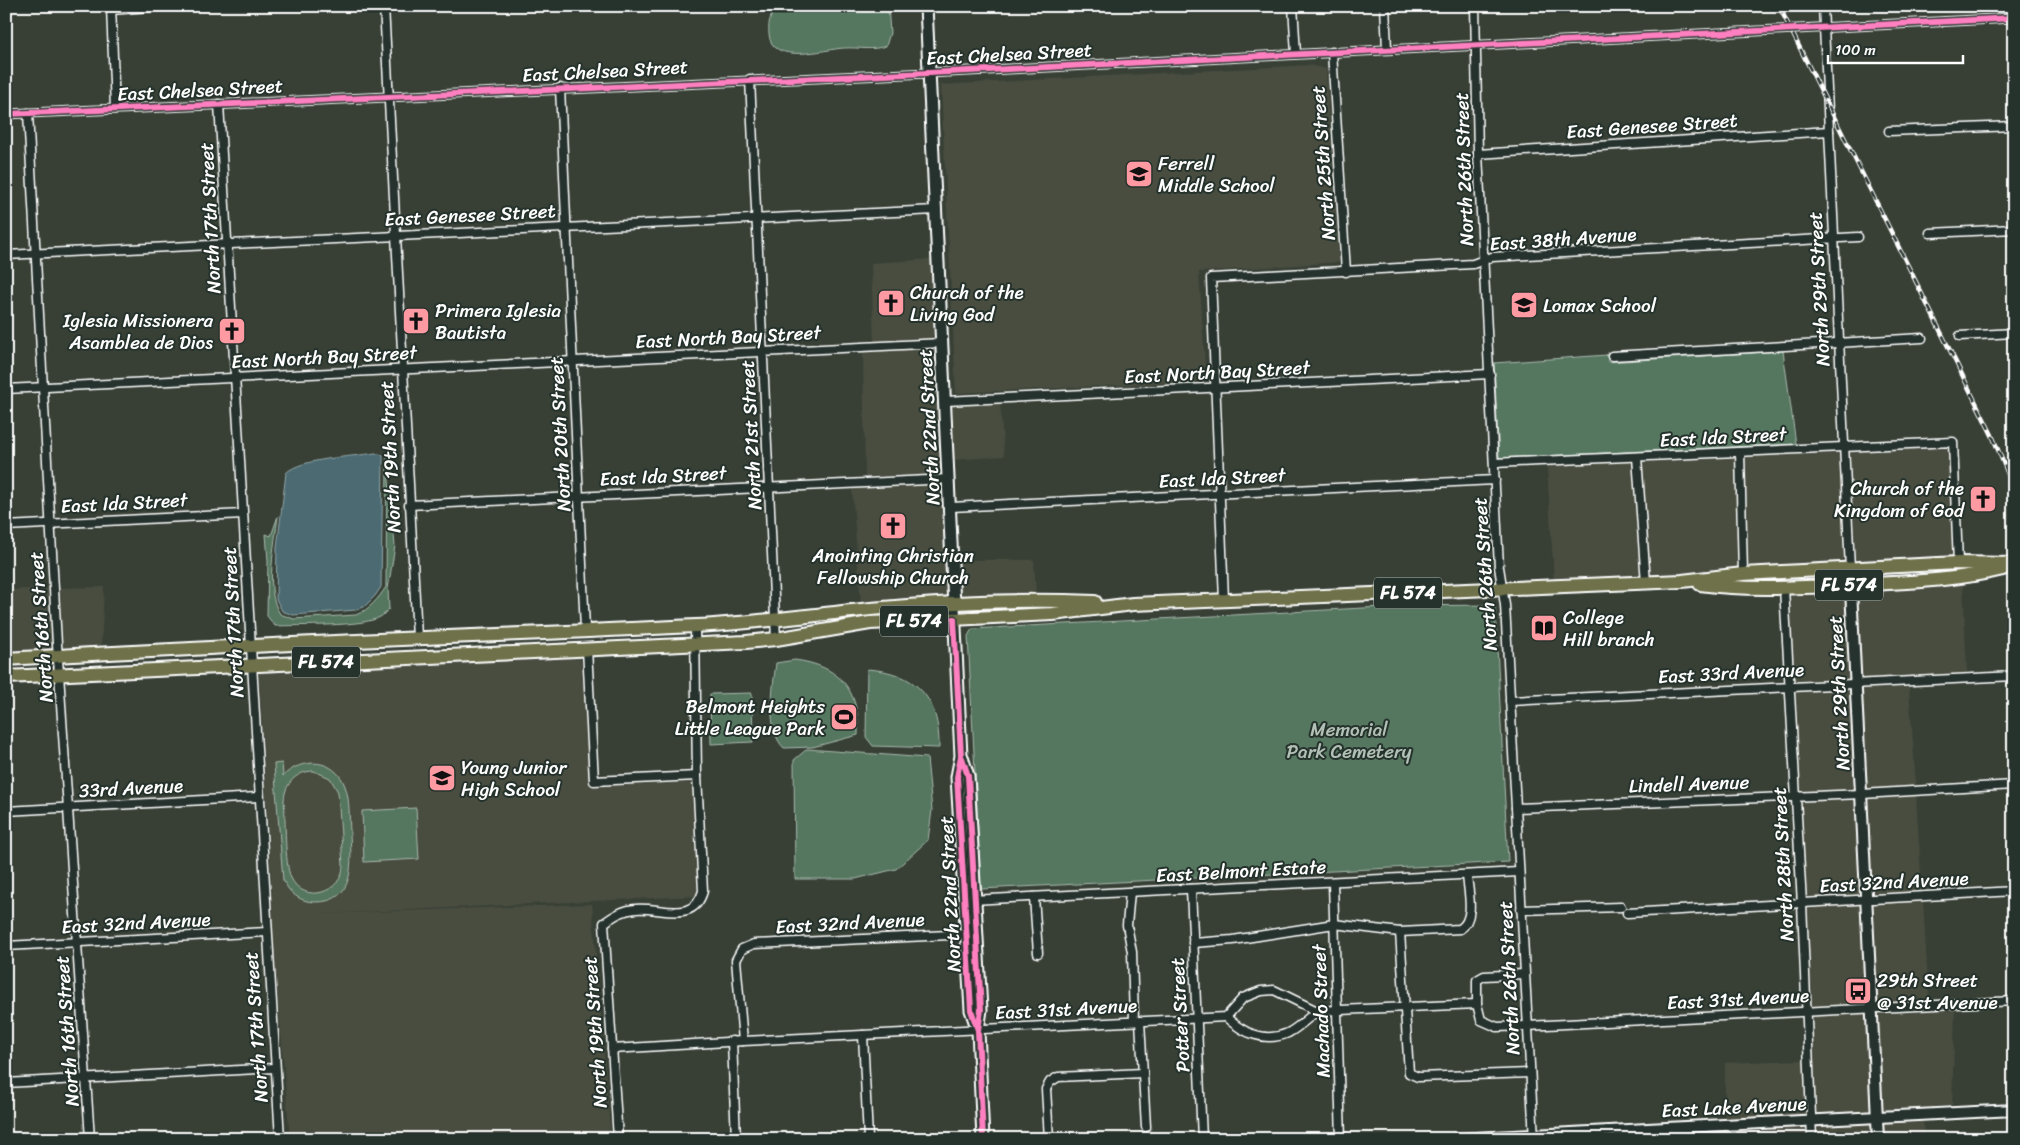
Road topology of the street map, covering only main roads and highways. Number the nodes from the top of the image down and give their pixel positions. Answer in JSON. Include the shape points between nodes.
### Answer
{"nodes":[{"id":1,"x":926,"y":6,"type":"edge"},
{"id":2,"x":2014,"y":565,"type":"edge"},
{"id":3,"x":1682,"y":581,"type":"junction"},
{"id":4,"x":952,"y":604,"type":"junction"},
{"id":5,"x":1133,"y":604,"type":"junction"},
{"id":6,"x":954,"y":619,"type":"junction"},
{"id":7,"x":643,"y":627,"type":"junction"},
{"id":8,"x":587,"y":649,"type":"junction"},
{"id":9,"x":6,"y":659,"type":"edge"},
{"id":10,"x":6,"y":677,"type":"edge"},
{"id":11,"x":983,"y":1139,"type":"edge"}],
"edges":[{"from":1,"to":4,"type":"main road","name":"North 22nd Street","via":[[946,401]]},
{"from":2,"to":3,"type":"main road","number":"FL 574","via":[[1958,564],[1743,574]]},
{"from":2,"to":3,"type":"main road","number":"FL 574","via":[[1947,580],[1851,585],[1727,587]]},
{"from":3,"to":5,"type":"main road","number":"FL 574"},
{"from":4,"to":5,"type":"main road","number":"FL 574","via":[[1037,600]]},
{"from":4,"to":6,"type":"main road","name":"North 22nd Street"},
{"from":4,"to":7,"type":"main road","number":"FL 574","via":[[776,621]]},
{"from":5,"to":6,"type":"main road","number":"FL 574","via":[[1053,614]]},
{"from":6,"to":8,"type":"main road","number":"FL 574","via":[[870,624],[776,640]]},
{"from":6,"to":11,"type":"main road","name":"North 22nd Street","via":[[961,756],[968,776],[970,900],[981,1010],[978,1030]]},
{"from":7,"to":8,"type":"main road","via":[[601,634]]},
{"from":7,"to":9,"type":"main road","number":"FL 574"},
{"from":8,"to":10,"type":"main road","number":"FL 574"}]}
